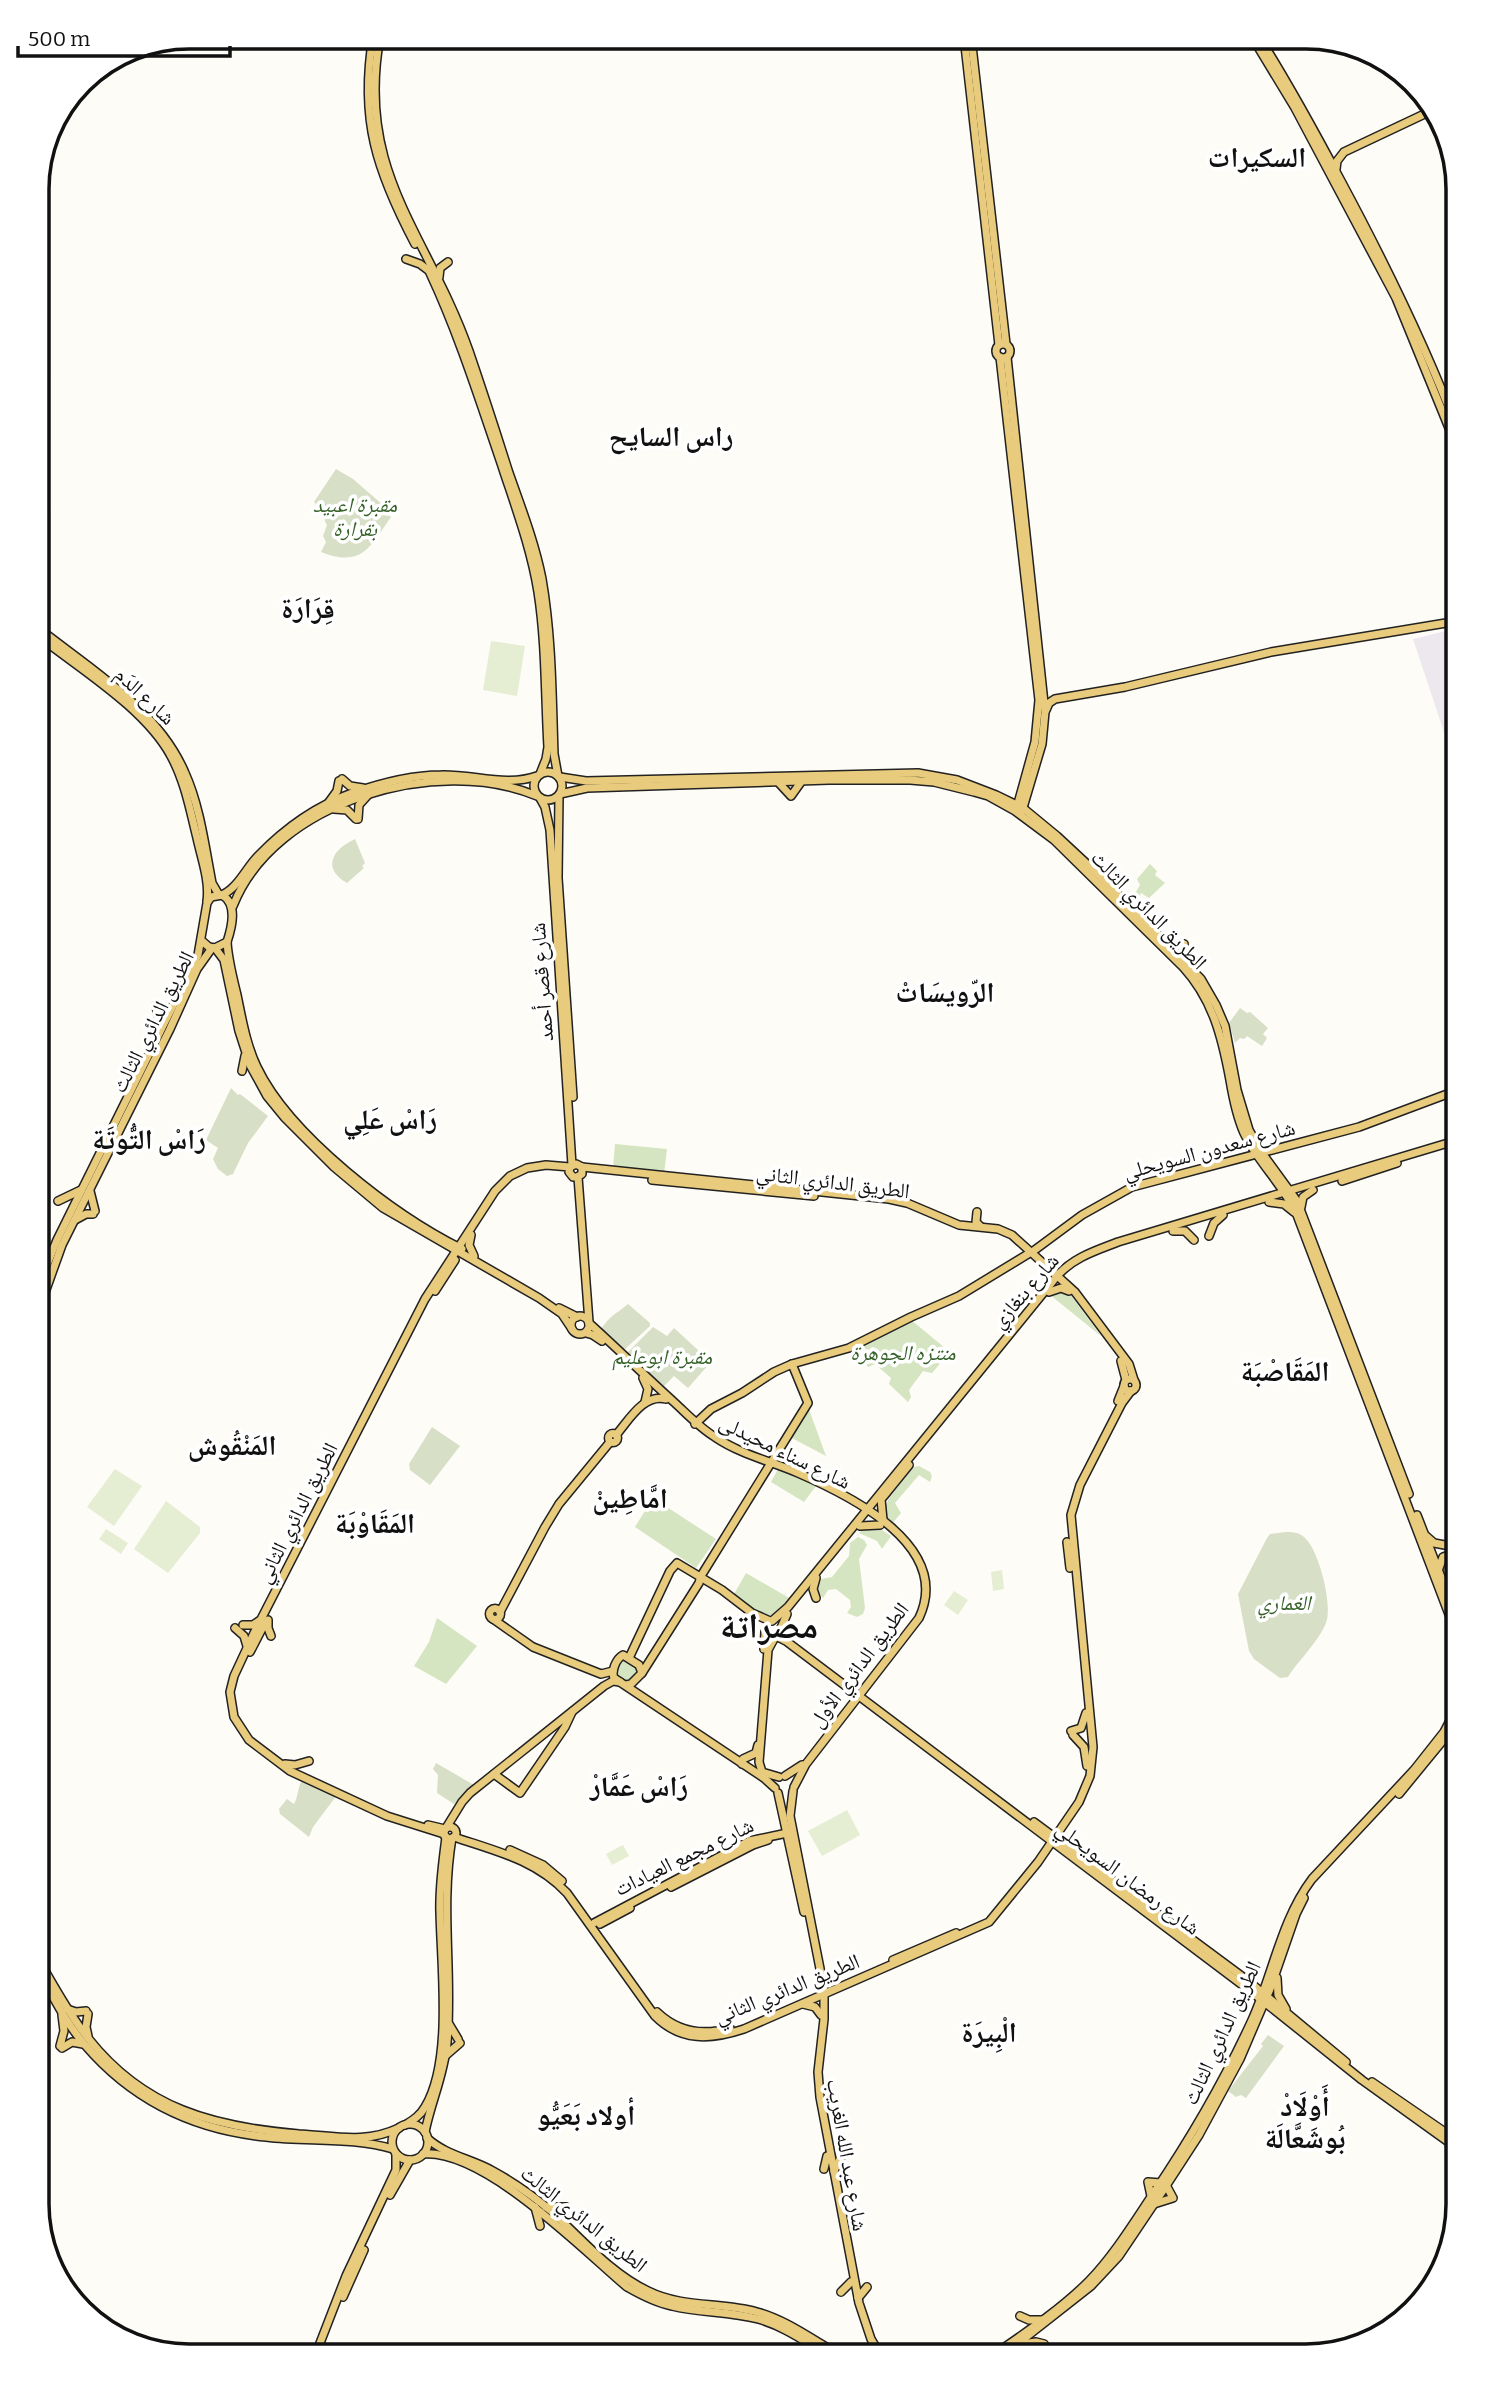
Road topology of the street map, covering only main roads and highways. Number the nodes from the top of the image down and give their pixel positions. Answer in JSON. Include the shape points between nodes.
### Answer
{"nodes":[{"id":1,"x":372,"y":49,"type":"edge"},
{"id":2,"x":379,"y":49,"type":"edge"},
{"id":3,"x":969,"y":49,"type":"edge"},
{"id":4,"x":1258,"y":49,"type":"edge"},
{"id":5,"x":1267,"y":49,"type":"edge"},
{"id":6,"x":1424,"y":114,"type":"edge"},
{"id":7,"x":1321,"y":144,"type":"junction"},
{"id":8,"x":1344,"y":152,"type":"junction"},
{"id":9,"x":1337,"y":174,"type":"junction"},
{"id":10,"x":412,"y":239,"type":"junction"},
{"id":11,"x":448,"y":261,"type":"dead end"},
{"id":12,"x":428,"y":270,"type":"junction"},
{"id":13,"x":439,"y":282,"type":"junction"},
{"id":14,"x":1399,"y":297,"type":"junction"},
{"id":15,"x":1002,"y":344,"type":"junction"},
{"id":16,"x":1004,"y":357,"type":"junction"},
{"id":17,"x":1446,"y":404,"type":"edge"},
{"id":18,"x":1446,"y":419,"type":"edge"},
{"id":19,"x":1027,"y":566,"type":"junction"},
{"id":20,"x":1446,"y":623,"type":"edge"},
{"id":21,"x":49,"y":637,"type":"edge"},
{"id":22,"x":49,"y":645,"type":"edge"},
{"id":23,"x":1044,"y":690,"type":"junction"},
{"id":24,"x":1055,"y":699,"type":"junction"},
{"id":25,"x":1045,"y":712,"type":"junction"},
{"id":26,"x":539,"y":775,"type":"junction"},
{"id":27,"x":559,"y":776,"type":"junction"},
{"id":28,"x":801,"y":782,"type":"junction"},
{"id":29,"x":779,"y":783,"type":"junction"},
{"id":30,"x":1027,"y":784,"type":"junction"},
{"id":31,"x":371,"y":790,"type":"junction"},
{"id":32,"x":559,"y":795,"type":"junction"},
{"id":33,"x":538,"y":797,"type":"junction"},
{"id":34,"x":1001,"y":797,"type":"junction"},
{"id":35,"x":328,"y":807,"type":"junction"},
{"id":36,"x":1019,"y":810,"type":"junction"},
{"id":37,"x":314,"y":814,"type":"junction"},
{"id":38,"x":1038,"y":820,"type":"junction"},
{"id":39,"x":220,"y":895,"type":"junction"},
{"id":40,"x":207,"y":903,"type":"junction"},
{"id":41,"x":233,"y":906,"type":"junction"},
{"id":42,"x":202,"y":941,"type":"junction"},
{"id":43,"x":227,"y":942,"type":"junction"},
{"id":44,"x":1169,"y":945,"type":"junction"},
{"id":45,"x":214,"y":948,"type":"junction"},
{"id":46,"x":1182,"y":957,"type":"junction"},
{"id":47,"x":173,"y":1004,"type":"junction"},
{"id":48,"x":160,"y":1032,"type":"junction"},
{"id":49,"x":245,"y":1052,"type":"junction"},
{"id":50,"x":256,"y":1078,"type":"junction"},
{"id":51,"x":1446,"y":1095,"type":"edge"},
{"id":52,"x":1446,"y":1146,"type":"edge"},
{"id":53,"x":1446,"y":1146,"type":"edge"},
{"id":54,"x":1259,"y":1153,"type":"junction"},
{"id":55,"x":576,"y":1170,"type":"junction"},
{"id":56,"x":1273,"y":1175,"type":"junction"},
{"id":57,"x":87,"y":1189,"type":"junction"},
{"id":58,"x":1313,"y":1189,"type":"junction"},
{"id":59,"x":1291,"y":1194,"type":"junction"},
{"id":60,"x":1254,"y":1202,"type":"junction"},
{"id":61,"x":1269,"y":1202,"type":"junction"},
{"id":62,"x":977,"y":1212,"type":"dead end"},
{"id":63,"x":1299,"y":1213,"type":"junction"},
{"id":64,"x":1223,"y":1215,"type":"junction"},
{"id":65,"x":71,"y":1219,"type":"junction"},
{"id":66,"x":981,"y":1227,"type":"junction"},
{"id":67,"x":1173,"y":1231,"type":"junction"},
{"id":68,"x":470,"y":1233,"type":"junction"},
{"id":69,"x":1209,"y":1236,"type":"dead end"},
{"id":70,"x":1194,"y":1240,"type":"dead end"},
{"id":71,"x":441,"y":1241,"type":"junction"},
{"id":72,"x":459,"y":1250,"type":"junction"},
{"id":73,"x":1030,"y":1253,"type":"junction"},
{"id":74,"x":474,"y":1258,"type":"junction"},
{"id":75,"x":49,"y":1261,"type":"edge"},
{"id":76,"x":448,"y":1266,"type":"junction"},
{"id":77,"x":1069,"y":1270,"type":"junction"},
{"id":78,"x":49,"y":1277,"type":"edge"},
{"id":79,"x":1057,"y":1279,"type":"junction"},
{"id":80,"x":1049,"y":1292,"type":"junction"},
{"id":81,"x":1072,"y":1292,"type":"junction"},
{"id":82,"x":577,"y":1317,"type":"junction"},
{"id":83,"x":589,"y":1323,"type":"junction"},
{"id":84,"x":572,"y":1329,"type":"junction"},
{"id":85,"x":586,"y":1333,"type":"junction"},
{"id":86,"x":792,"y":1364,"type":"junction"},
{"id":87,"x":643,"y":1378,"type":"junction"},
{"id":88,"x":1129,"y":1384,"type":"junction"},
{"id":89,"x":657,"y":1389,"type":"junction"},
{"id":90,"x":666,"y":1399,"type":"junction"},
{"id":91,"x":646,"y":1400,"type":"junction"},
{"id":92,"x":1372,"y":1402,"type":"junction"},
{"id":93,"x":694,"y":1422,"type":"junction"},
{"id":94,"x":770,"y":1463,"type":"junction"},
{"id":95,"x":878,"y":1499,"type":"junction"},
{"id":96,"x":856,"y":1505,"type":"junction"},
{"id":97,"x":868,"y":1512,"type":"junction"},
{"id":98,"x":859,"y":1523,"type":"junction"},
{"id":99,"x":881,"y":1523,"type":"junction"},
{"id":100,"x":1425,"y":1535,"type":"junction"},
{"id":101,"x":1446,"y":1548,"type":"edge"},
{"id":102,"x":1446,"y":1555,"type":"edge"},
{"id":103,"x":1072,"y":1568,"type":"junction"},
{"id":104,"x":1439,"y":1572,"type":"junction"},
{"id":105,"x":700,"y":1577,"type":"junction"},
{"id":106,"x":816,"y":1578,"type":"junction"},
{"id":107,"x":1446,"y":1590,"type":"edge"},
{"id":108,"x":816,"y":1598,"type":"dead end"},
{"id":109,"x":1446,"y":1604,"type":"edge"},
{"id":110,"x":267,"y":1615,"type":"junction"},
{"id":111,"x":771,"y":1621,"type":"junction"},
{"id":112,"x":765,"y":1631,"type":"junction"},
{"id":113,"x":778,"y":1633,"type":"junction"},
{"id":114,"x":250,"y":1648,"type":"junction"},
{"id":115,"x":629,"y":1658,"type":"junction"},
{"id":116,"x":613,"y":1672,"type":"junction"},
{"id":117,"x":642,"y":1673,"type":"junction"},
{"id":118,"x":623,"y":1683,"type":"junction"},
{"id":119,"x":604,"y":1686,"type":"junction"},
{"id":120,"x":859,"y":1693,"type":"junction"},
{"id":121,"x":572,"y":1712,"type":"junction"},
{"id":122,"x":1086,"y":1713,"type":"junction"},
{"id":123,"x":1446,"y":1728,"type":"edge"},
{"id":124,"x":1090,"y":1734,"type":"junction"},
{"id":125,"x":1446,"y":1737,"type":"edge"},
{"id":126,"x":743,"y":1764,"type":"junction"},
{"id":127,"x":284,"y":1765,"type":"junction"},
{"id":128,"x":1087,"y":1766,"type":"junction"},
{"id":129,"x":494,"y":1774,"type":"junction"},
{"id":130,"x":300,"y":1775,"type":"junction"},
{"id":131,"x":309,"y":1776,"type":"junction"},
{"id":132,"x":782,"y":1777,"type":"junction"},
{"id":133,"x":794,"y":1789,"type":"junction"},
{"id":134,"x":776,"y":1791,"type":"junction"},
{"id":135,"x":785,"y":1819,"type":"junction"},
{"id":136,"x":449,"y":1833,"type":"junction"},
{"id":137,"x":791,"y":1834,"type":"junction"},
{"id":138,"x":777,"y":1836,"type":"junction"},
{"id":139,"x":1050,"y":1842,"type":"junction"},
{"id":140,"x":791,"y":1847,"type":"junction"},
{"id":141,"x":595,"y":1924,"type":"junction"},
{"id":142,"x":1274,"y":1971,"type":"junction"},
{"id":143,"x":1247,"y":1980,"type":"junction"},
{"id":144,"x":49,"y":1981,"type":"edge"},
{"id":145,"x":49,"y":1987,"type":"edge"},
{"id":146,"x":824,"y":1989,"type":"junction"},
{"id":147,"x":1248,"y":1989,"type":"junction"},
{"id":148,"x":1264,"y":1997,"type":"junction"},
{"id":149,"x":799,"y":2005,"type":"junction"},
{"id":150,"x":64,"y":2010,"type":"junction"},
{"id":151,"x":1275,"y":2011,"type":"junction"},
{"id":152,"x":823,"y":2012,"type":"junction"},
{"id":153,"x":1288,"y":2013,"type":"junction"},
{"id":154,"x":1257,"y":2014,"type":"junction"},
{"id":155,"x":447,"y":2017,"type":"junction"},
{"id":156,"x":87,"y":2042,"type":"junction"},
{"id":157,"x":445,"y":2057,"type":"junction"},
{"id":158,"x":402,"y":2126,"type":"junction"},
{"id":159,"x":1446,"y":2133,"type":"edge"},
{"id":160,"x":426,"y":2135,"type":"junction"},
{"id":161,"x":1446,"y":2140,"type":"edge"},
{"id":162,"x":395,"y":2151,"type":"junction"},
{"id":163,"x":829,"y":2153,"type":"junction"},
{"id":164,"x":424,"y":2154,"type":"junction"},
{"id":165,"x":410,"y":2160,"type":"junction"},
{"id":166,"x":833,"y":2174,"type":"junction"},
{"id":167,"x":1164,"y":2184,"type":"junction"},
{"id":168,"x":1152,"y":2201,"type":"junction"},
{"id":169,"x":532,"y":2204,"type":"junction"},
{"id":170,"x":545,"y":2207,"type":"junction"},
{"id":171,"x":565,"y":2230,"type":"junction"},
{"id":172,"x":853,"y":2281,"type":"junction"},
{"id":173,"x":856,"y":2299,"type":"junction"},
{"id":174,"x":1044,"y":2322,"type":"junction"},
{"id":175,"x":1016,"y":2342,"type":"junction"},
{"id":176,"x":322,"y":2344,"type":"edge"},
{"id":177,"x":323,"y":2344,"type":"edge"},
{"id":178,"x":810,"y":2344,"type":"edge"},
{"id":179,"x":820,"y":2344,"type":"edge"},
{"id":180,"x":870,"y":2344,"type":"edge"},
{"id":181,"x":874,"y":2344,"type":"edge"},
{"id":182,"x":1013,"y":2344,"type":"edge"}],
"edges":[{"from":1,"to":10,"type":"main road","via":[[368,91],[372,138],[388,192]]},
{"from":2,"to":13,"type":"main road","via":[[374,89],[384,161]]},
{"from":3,"to":15,"type":"main road"},
{"from":4,"to":14,"type":"main road"},
{"from":5,"to":7,"type":"main road"},
{"from":6,"to":8,"type":"main road"},
{"from":7,"to":8,"type":"main road","via":[[1332,152]]},
{"from":7,"to":9,"type":"main road"},
{"from":8,"to":9,"type":"main road","via":[[1337,160]]},
{"from":9,"to":14,"type":"main road"},
{"from":10,"to":12,"type":"main road"},
{"from":10,"to":12,"type":"main road","via":[[414,251],[406,259]]},
{"from":11,"to":13,"type":"main road","via":[[440,268]]},
{"from":12,"to":26,"type":"main road","via":[[460,340],[535,573],[548,747]]},
{"from":13,"to":27,"type":"main road","via":[[465,338],[538,563],[547,613]]},
{"from":14,"to":17,"type":"main road"},
{"from":14,"to":18,"type":"main road"},
{"from":15,"to":16,"type":"main road","via":[[1010,349]]},
{"from":15,"to":16,"type":"main road","via":[[996,352]]},
{"from":16,"to":19,"type":"main road"},
{"from":19,"to":23,"type":"main road"},
{"from":19,"to":30,"type":"main road","via":[[1039,700]]},
{"from":20,"to":24,"type":"main road","via":[[1271,652]]},
{"from":21,"to":39,"type":"main road","name":"شارع الدَم","via":[[137,707],[169,744],[187,778],[212,883]]},
{"from":22,"to":40,"type":"main road","name":"شارع الدَم","via":[[140,717],[169,752],[189,805]]},
{"from":23,"to":24,"type":"main road"},
{"from":23,"to":25,"type":"main road"},
{"from":24,"to":25,"type":"main road"},
{"from":25,"to":30,"type":"main road","via":[[1042,744]]},
{"from":26,"to":27,"type":"main road","via":[[547,771]]},
{"from":26,"to":31,"type":"main road","via":[[513,781],[431,775]]},
{"from":26,"to":33,"type":"main road","via":[[534,784]]},
{"from":27,"to":32,"type":"main road"},
{"from":27,"to":34,"type":"main road","name":"الطريق الدائري الثالث","via":[[586,781],[918,773],[957,780]]},
{"from":28,"to":29,"type":"main road","name":"الطريق الدائري الثالث"},
{"from":28,"to":29,"type":"main road","via":[[791,796]]},
{"from":28,"to":36,"type":"main road","name":"الطريق الدائري الثالث","via":[[934,782],[988,796]]},
{"from":29,"to":32,"type":"main road","name":"الطريق الدائري الثالث","via":[[587,788]]},
{"from":30,"to":34,"type":"main road","via":[[1016,794]]},
{"from":30,"to":36,"type":"main road"},
{"from":30,"to":38,"type":"main road"},
{"from":31,"to":33,"type":"main road","via":[[444,780],[509,786]]},
{"from":31,"to":35,"type":"main road"},
{"from":31,"to":35,"type":"main road","via":[[340,780]]},
{"from":31,"to":35,"type":"main road","via":[[359,805],[357,819],[345,810]]},
{"from":32,"to":33,"type":"main road","via":[[550,801]]},
{"from":32,"to":55,"type":"main road","name":"شارع قصر أحمد","via":[[558,878]]},
{"from":33,"to":55,"type":"main road","name":"شارع قصر أحمد","via":[[550,830]]},
{"from":34,"to":36,"type":"main road","name":"الطريق الدائري الثالث"},
{"from":35,"to":37,"type":"main road"},
{"from":36,"to":38,"type":"main road","name":"الطريق الدائري الثالث"},
{"from":36,"to":54,"type":"main road","name":"الطريق الدائري الثالث","via":[[1195,981],[1215,1016],[1239,1120]]},
{"from":37,"to":39,"type":"main road","via":[[274,840],[231,890]]},
{"from":37,"to":41,"type":"main road","via":[[265,857],[243,883]]},
{"from":38,"to":44,"type":"main road","name":"الطريق الدائري الثالث"},
{"from":39,"to":40,"type":"main road"},
{"from":39,"to":41,"type":"main road"},
{"from":40,"to":42,"type":"main road","name":"شارع الدَم"},
{"from":41,"to":43,"type":"main road"},
{"from":42,"to":45,"type":"main road"},
{"from":42,"to":47,"type":"main road","name":"الطريق الدائري الثالث"},
{"from":43,"to":45,"type":"main road"},
{"from":43,"to":71,"type":"main road","via":[[250,1050],[265,1082],[288,1114],[371,1192]]},
{"from":44,"to":46,"type":"main road","name":"الطريق الدائري الثالث"},
{"from":44,"to":46,"type":"main road","via":[[1183,943]]},
{"from":45,"to":49,"type":"main road","via":[[224,960]]},
{"from":45,"to":57,"type":"main road","name":"الطريق الدائري الثالث","via":[[197,969]]},
{"from":46,"to":54,"type":"main road","name":"الطريق الدائري الثالث","via":[[1201,979],[1221,1016],[1244,1118]]},
{"from":47,"to":48,"type":"main road","name":"الطريق الدائري الثالث"},
{"from":47,"to":48,"type":"main road","via":[[165,1008],[156,1005]]},
{"from":48,"to":57,"type":"main road","name":"الطريق الدائري الثالث"},
{"from":49,"to":50,"type":"main road"},
{"from":49,"to":50,"type":"main road","via":[[244,1072]]},
{"from":50,"to":71,"type":"main road","via":[[285,1118],[334,1167],[383,1208]]},
{"from":51,"to":54,"type":"main road","name":"شارع سعدون السويحلي","via":[[1383,1120]]},
{"from":52,"to":58,"type":"main road","name":"شارع بنغازي"},
{"from":53,"to":59,"type":"main road","name":"شارع بنغازي"},
{"from":54,"to":56,"type":"main road","name":"الطريق الدائري الثالث"},
{"from":54,"to":59,"type":"main road","name":"الطريق الدائري الثالث"},
{"from":54,"to":73,"type":"main road","name":"شارع سعدون السويحلي","via":[[1125,1190]]},
{"from":55,"to":66,"type":"main road","name":"الطريق الدائري الثاني","via":[[889,1199]]},
{"from":55,"to":68,"type":"main road","name":"الطريق الدائري الثاني","via":[[540,1165],[513,1173],[495,1191]]},
{"from":55,"to":73,"type":"main road","name":"الطريق الدائري الثاني","via":[[900,1205],[959,1229],[1004,1235]]},
{"from":55,"to":82,"type":"main road","name":"شارع قصر أحمد","via":[[583,1301]]},
{"from":55,"to":83,"type":"main road","name":"شارع قصر أحمد"},
{"from":56,"to":59,"type":"main road","name":"الطريق الدائري الثالث"},
{"from":56,"to":60,"type":"main road","via":[[1274,1191]]},
{"from":57,"to":65,"type":"main road","name":"الطريق الدائري الثالث"},
{"from":57,"to":65,"type":"main road","via":[[94,1212]]},
{"from":57,"to":65,"type":"main road","via":[[59,1203]]},
{"from":58,"to":59,"type":"main road","name":"شارع بنغازي"},
{"from":58,"to":63,"type":"main road","via":[[1303,1197]]},
{"from":59,"to":60,"type":"main road","name":"شارع بنغازي"},
{"from":59,"to":61,"type":"main road","name":"شارع بنغازي"},
{"from":59,"to":63,"type":"main road","name":"الطريق الدائري الثالث"},
{"from":60,"to":79,"type":"main road","name":"شارع بنغازي","via":[[1095,1250],[1074,1260]]},
{"from":61,"to":63,"type":"main road"},
{"from":61,"to":64,"type":"main road","name":"شارع بنغازي"},
{"from":62,"to":66,"type":"main road","via":[[976,1222]]},
{"from":63,"to":92,"type":"main road","name":"الطريق الدائري الثالث"},
{"from":64,"to":67,"type":"main road","name":"شارع بنغازي"},
{"from":64,"to":69,"type":"main road"},
{"from":65,"to":75,"type":"main road","name":"الطريق الدائري الثالث"},
{"from":65,"to":78,"type":"main road","name":"الطريق الدائري الثالث"},
{"from":66,"to":73,"type":"main road","name":"الطريق الدائري الثاني","via":[[1005,1231]]},
{"from":67,"to":70,"type":"main road","via":[[1185,1231]]},
{"from":67,"to":77,"type":"main road","name":"شارع بنغازي","via":[[1104,1252]]},
{"from":68,"to":71,"type":"main road","via":[[456,1242]]},
{"from":68,"to":72,"type":"main road","name":"الطريق الدائري الثاني"},
{"from":68,"to":74,"type":"main road"},
{"from":71,"to":72,"type":"main road"},
{"from":71,"to":76,"type":"main road"},
{"from":72,"to":74,"type":"main road"},
{"from":72,"to":76,"type":"main road","name":"الطريق الدائري الثاني"},
{"from":73,"to":79,"type":"main road","name":"الطريق الدائري الثاني"},
{"from":73,"to":86,"type":"main road","via":[[959,1296],[849,1348]]},
{"from":74,"to":76,"type":"main road"},
{"from":74,"to":82,"type":"main road"},
{"from":74,"to":84,"type":"main road","via":[[557,1310]]},
{"from":76,"to":110,"type":"main road","name":"الطريق الدائري الثاني"},
{"from":77,"to":79,"type":"main road","name":"شارع بنغازي"},
{"from":77,"to":81,"type":"main road"},
{"from":79,"to":80,"type":"main road","name":"شارع بنغازي"},
{"from":79,"to":81,"type":"main road","name":"الطريق الدائري الثاني"},
{"from":79,"to":95,"type":"main road","name":"شارع بنغازي"},
{"from":80,"to":81,"type":"main road","via":[[1061,1288]]},
{"from":80,"to":95,"type":"main road","name":"شارع بنغازي"},
{"from":81,"to":88,"type":"main road","via":[[1127,1362]]},
{"from":82,"to":83,"type":"main road"},
{"from":82,"to":84,"type":"main road","via":[[571,1322]]},
{"from":83,"to":85,"type":"main road"},
{"from":83,"to":89,"type":"main road","name":"شارع سناء محيدلى"},
{"from":84,"to":85,"type":"main road","via":[[579,1335]]},
{"from":85,"to":87,"type":"main road","via":[[597,1337]]},
{"from":86,"to":93,"type":"main road"},
{"from":86,"to":94,"type":"main road","via":[[807,1401]]},
{"from":87,"to":89,"type":"main road"},
{"from":87,"to":91,"type":"main road"},
{"from":88,"to":103,"type":"main road","via":[[1073,1505]]},
{"from":88,"to":103,"type":"main road","via":[[1072,1495],[1067,1521]]},
{"from":89,"to":90,"type":"main road","name":"شارع سناء محيدلى"},
{"from":89,"to":91,"type":"main road"},
{"from":89,"to":93,"type":"main road","name":"شارع سناء محيدلى"},
{"from":90,"to":91,"type":"main road"},
{"from":90,"to":93,"type":"main road","name":"شارع سناء محيدلى"},
{"from":91,"to":116,"type":"main road","via":[[559,1504],[497,1614],[506,1628],[533,1647],[601,1674]]},
{"from":92,"to":100,"type":"main road","name":"الطريق الدائري الثالث"},
{"from":92,"to":109,"type":"main road","name":"الطريق الدائري الثالث"},
{"from":93,"to":94,"type":"main road","name":"شارع سناء محيدلى","via":[[732,1447]]},
{"from":94,"to":96,"type":"main road","name":"شارع سناء محيدلى"},
{"from":94,"to":96,"type":"main road","name":"شارع سناء محيدلى"},
{"from":94,"to":105,"type":"main road"},
{"from":95,"to":96,"type":"main road"},
{"from":95,"to":97,"type":"main road","name":"شارع بنغازي"},
{"from":95,"to":99,"type":"main road"},
{"from":96,"to":97,"type":"main road","name":"الطريق الدائري الأول"},
{"from":96,"to":98,"type":"main road"},
{"from":97,"to":98,"type":"main road","name":"شارع بنغازي"},
{"from":97,"to":99,"type":"main road","name":"الطريق الدائري الأول"},
{"from":98,"to":99,"type":"main road"},
{"from":98,"to":106,"type":"main road","name":"شارع بنغازي"},
{"from":98,"to":111,"type":"main road","name":"شارع بنغازي"},
{"from":99,"to":120,"type":"main road","name":"الطريق الدائري الأول","via":[[915,1558],[922,1574],[923,1596],[912,1623]]},
{"from":99,"to":120,"type":"main road","name":"الطريق الدائري الأول","via":[[911,1548],[923,1567],[926,1598],[915,1630]]},
{"from":100,"to":101,"type":"main road"},
{"from":100,"to":104,"type":"main road","name":"الطريق الدائري الثالث"},
{"from":102,"to":104,"type":"main road"},
{"from":103,"to":122,"type":"main road"},
{"from":103,"to":124,"type":"main road"},
{"from":104,"to":107,"type":"main road","name":"الطريق الدائري الثالث"},
{"from":105,"to":111,"type":"main road"},
{"from":105,"to":112,"type":"main road"},
{"from":105,"to":115,"type":"main road","via":[[679,1563],[675,1565]]},
{"from":105,"to":117,"type":"main road"},
{"from":106,"to":108,"type":"main road"},
{"from":106,"to":113,"type":"main road","name":"شارع بنغازي"},
{"from":110,"to":114,"type":"main road","name":"الطريق الدائري الثاني"},
{"from":110,"to":114,"type":"main road","via":[[270,1637]]},
{"from":110,"to":114,"type":"main road","via":[[239,1626]]},
{"from":111,"to":112,"type":"main road"},
{"from":111,"to":113,"type":"main road","via":[[779,1623]]},
{"from":112,"to":113,"type":"main road","via":[[768,1636]]},
{"from":112,"to":126,"type":"main road","via":[[757,1749]]},
{"from":113,"to":120,"type":"main road","name":"شارع رمضان السويحلي"},
{"from":113,"to":132,"type":"main road","name":"شارع بنغازي","via":[[768,1647],[759,1762],[762,1772]]},
{"from":114,"to":127,"type":"main road","name":"الطريق الدائري الثاني","via":[[231,1684],[234,1717],[249,1740]]},
{"from":115,"to":116,"type":"main road","via":[[620,1657]]},
{"from":115,"to":117,"type":"main road"},
{"from":116,"to":118,"type":"main road"},
{"from":116,"to":119,"type":"main road"},
{"from":117,"to":118,"type":"main road","via":[[631,1684]]},
{"from":118,"to":119,"type":"main road","via":[[613,1681]]},
{"from":118,"to":126,"type":"main road"},
{"from":119,"to":121,"type":"main road"},
{"from":120,"to":132,"type":"main road","name":"الطريق الدائري الأول","via":[[805,1762]]},
{"from":120,"to":133,"type":"main road","name":"الطريق الدائري الأول","via":[[801,1771]]},
{"from":120,"to":139,"type":"main road","name":"شارع رمضان السويحلي"},
{"from":121,"to":129,"type":"main road"},
{"from":121,"to":129,"type":"main road","via":[[520,1793]]},
{"from":122,"to":124,"type":"main road"},
{"from":122,"to":128,"type":"main road","via":[[1081,1728],[1072,1733],[1084,1747]]},
{"from":123,"to":142,"type":"main road","name":"الطريق الدائري الثالث","via":[[1414,1770],[1307,1886],[1291,1912]]},
{"from":124,"to":128,"type":"main road"},
{"from":124,"to":139,"type":"main road","via":[[1090,1776],[1079,1802]]},
{"from":125,"to":142,"type":"main road","name":"الطريق الدائري الثالث","via":[[1311,1888]]},
{"from":126,"to":134,"type":"main road"},
{"from":127,"to":130,"type":"main road","name":"الطريق الدائري الثاني"},
{"from":127,"to":130,"type":"main road","via":[[282,1777]]},
{"from":127,"to":131,"type":"main road","name":"الطريق الدائري الثاني"},
{"from":127,"to":131,"type":"main road","via":[[309,1760],[305,1768]]},
{"from":128,"to":139,"type":"main road","via":[[1081,1790]]},
{"from":129,"to":136,"type":"main road","via":[[467,1796]]},
{"from":130,"to":136,"type":"main road","name":"الطريق الدائري الثاني","via":[[387,1816]]},
{"from":131,"to":136,"type":"main road","name":"الطريق الدائري الثاني","via":[[389,1813]]},
{"from":132,"to":133,"type":"main road","via":[[792,1779]]},
{"from":132,"to":134,"type":"main road","via":[[775,1782]]},
{"from":133,"to":134,"type":"main road","via":[[786,1796]]},
{"from":133,"to":137,"type":"main road","name":"شارع عبد الله الغريب","via":[[789,1810]]},
{"from":134,"to":135,"type":"main road","name":"شارع عبد الله الغريب"},
{"from":135,"to":137,"type":"main road","name":"شارع عبد الله الغريب"},
{"from":135,"to":138,"type":"main road"},
{"from":136,"to":141,"type":"main road","name":"الطريق الدائري الثاني","via":[[542,1865],[570,1890]]},
{"from":136,"to":149,"type":"main road","name":"الطريق الدائري الثاني","via":[[528,1863],[555,1881],[647,2006],[676,2032],[719,2037]]},
{"from":136,"to":155,"type":"main road"},
{"from":136,"to":158,"type":"main road","via":[[440,1900],[440,2050],[426,2105]]},
{"from":137,"to":138,"type":"main road","name":"شارع مجمع العيادات"},
{"from":137,"to":140,"type":"main road","name":"شارع عبد الله الغريب"},
{"from":137,"to":146,"type":"main road","name":"شارع عبد الله الغريب"},
{"from":138,"to":140,"type":"main road"},
{"from":138,"to":141,"type":"main road","name":"شارع مجمع العيادات"},
{"from":139,"to":143,"type":"main road","name":"شارع رمضان السويحلي"},
{"from":139,"to":146,"type":"main road","name":"الطريق الدائري الثاني","via":[[989,1922]]},
{"from":139,"to":147,"type":"main road","name":"شارع رمضان السويحلي"},
{"from":140,"to":146,"type":"main road","name":"شارع عبد الله الغريب"},
{"from":141,"to":146,"type":"main road","name":"الطريق الدائري الثاني","via":[[650,2004],[668,2021],[687,2030],[724,2030]]},
{"from":142,"to":143,"type":"main road","via":[[1257,1981]]},
{"from":142,"to":148,"type":"main road","name":"الطريق الدائري الثالث"},
{"from":142,"to":153,"type":"main road","via":[[1278,1995]]},
{"from":143,"to":148,"type":"main road","name":"شارع رمضان السويحلي"},
{"from":144,"to":150,"type":"main road"},
{"from":145,"to":150,"type":"main road"},
{"from":146,"to":149,"type":"main road","name":"الطريق الدائري الثاني"},
{"from":146,"to":152,"type":"main road","name":"شارع عبد الله الغريب"},
{"from":146,"to":152,"type":"main road","via":[[831,1994]]},
{"from":147,"to":148,"type":"main road","name":"شارع رمضان السويحلي"},
{"from":147,"to":154,"type":"main road"},
{"from":148,"to":151,"type":"main road","name":"شارع رمضان السويحلي"},
{"from":148,"to":153,"type":"main road","name":"شارع رمضان السويحلي"},
{"from":148,"to":154,"type":"main road","name":"الطريق الدائري الثالث"},
{"from":149,"to":152,"type":"main road"},
{"from":150,"to":156,"type":"main road"},
{"from":150,"to":156,"type":"main road","via":[[87,2012]]},
{"from":150,"to":156,"type":"main road","via":[[61,2047]]},
{"from":151,"to":154,"type":"main road"},
{"from":151,"to":161,"type":"main road","name":"شارع رمضان السويحلي"},
{"from":152,"to":163,"type":"main road","name":"شارع عبد الله الغريب","via":[[815,2085]]},
{"from":153,"to":159,"type":"main road","name":"شارع رمضان السويحلي","via":[[1373,2082]]},
{"from":154,"to":167,"type":"main road","name":"الطريق الدائري الثالث"},
{"from":155,"to":157,"type":"main road"},
{"from":155,"to":157,"type":"main road","via":[[459,2041]]},
{"from":156,"to":158,"type":"main road","via":[[143,2090],[216,2122],[266,2131],[363,2138]]},
{"from":156,"to":162,"type":"main road","via":[[108,2069],[137,2094],[198,2124],[265,2137],[374,2145]]},
{"from":157,"to":160,"type":"main road"},
{"from":158,"to":160,"type":"main road","via":[[414,2125]]},
{"from":158,"to":162,"type":"main road","via":[[392,2138]]},
{"from":160,"to":164,"type":"main road"},
{"from":160,"to":170,"type":"main road","name":"الطريق الدائري الثالث","via":[[443,2149],[500,2175]]},
{"from":162,"to":165,"type":"main road"},
{"from":162,"to":176,"type":"main road","via":[[396,2170],[343,2284]]},
{"from":163,"to":166,"type":"main road","name":"شارع عبد الله الغريب"},
{"from":163,"to":166,"type":"main road","via":[[823,2170]]},
{"from":163,"to":166,"type":"main road","via":[[841,2156]]},
{"from":164,"to":165,"type":"main road"},
{"from":164,"to":169,"type":"main road","name":"الطريق الدائري الثالث","via":[[442,2155],[470,2166]]},
{"from":165,"to":177,"type":"main road"},
{"from":166,"to":172,"type":"main road","name":"شارع عبد الله الغريب"},
{"from":167,"to":168,"type":"main road","name":"الطريق الدائري الثالث"},
{"from":167,"to":168,"type":"main road","via":[[1173,2198]]},
{"from":168,"to":174,"type":"main road","name":"الطريق الدائري الثالث","via":[[1102,2267]]},
{"from":169,"to":171,"type":"main road","name":"الطريق الدائري الثالث"},
{"from":169,"to":171,"type":"main road","via":[[541,2228]]},
{"from":170,"to":171,"type":"main road","name":"الطريق الدائري الثالث"},
{"from":170,"to":171,"type":"main road","via":[[567,2208]]},
{"from":171,"to":178,"type":"main road","name":"الطريق الدائري الثالث","via":[[641,2295],[671,2306],[758,2319]]},
{"from":171,"to":179,"type":"main road","name":"الطريق الدائري الثالث","via":[[648,2291],[673,2300],[756,2312]]},
{"from":172,"to":173,"type":"main road","name":"شارع عبد الله الغريب"},
{"from":172,"to":173,"type":"main road","via":[[866,2287]]},
{"from":172,"to":173,"type":"main road","via":[[841,2292]]},
{"from":173,"to":180,"type":"main road","name":"شارع عبد الله الغريب"},
{"from":173,"to":181,"type":"main road"},
{"from":174,"to":175,"type":"main road","name":"الطريق الدائري الثالث"},
{"from":174,"to":175,"type":"main road","via":[[1019,2317]]},
{"from":174,"to":175,"type":"main road","via":[[1045,2344]]},
{"from":175,"to":182,"type":"main road","name":"الطريق الدائري الثالث"}]}
